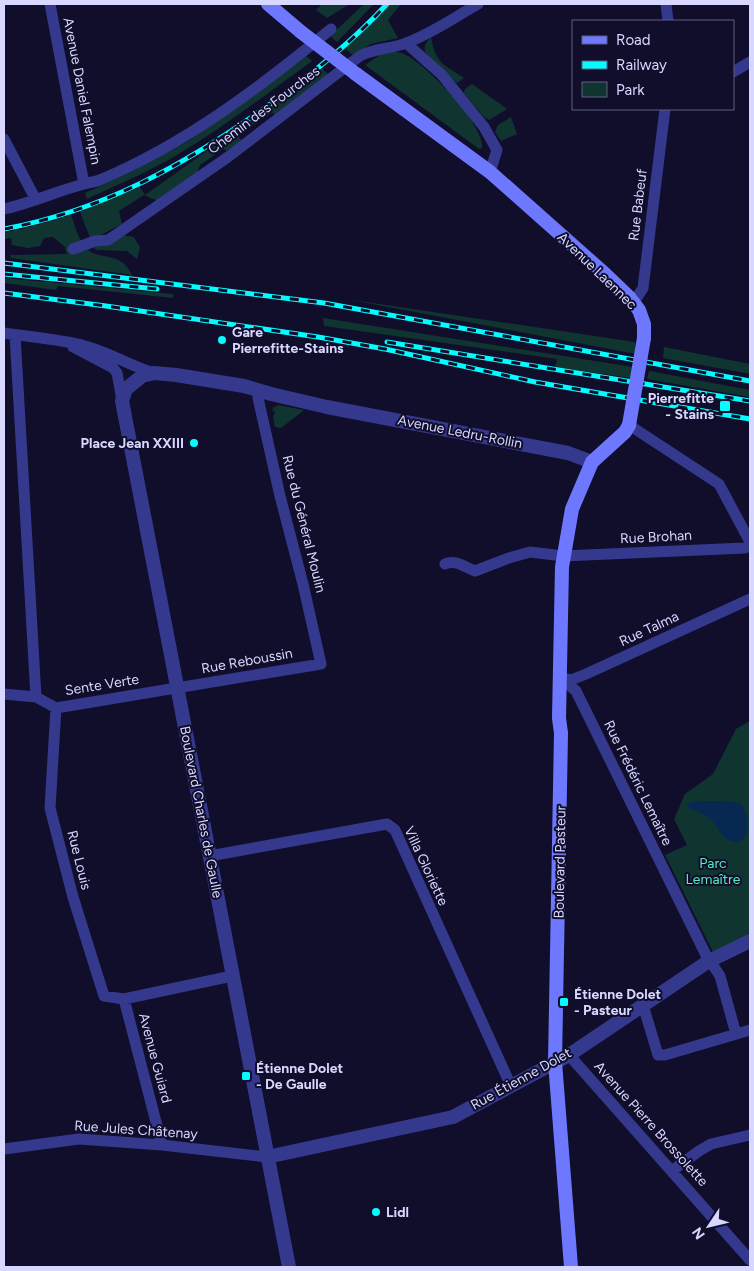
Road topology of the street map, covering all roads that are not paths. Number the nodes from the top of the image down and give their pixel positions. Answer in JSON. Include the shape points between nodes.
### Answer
{"nodes":[{"id":1,"x":50,"y":4,"type":"edge"},
{"id":2,"x":268,"y":4,"type":"edge"},
{"id":3,"x":478,"y":4,"type":"edge"},
{"id":4,"x":666,"y":4,"type":"edge"},
{"id":5,"x":668,"y":20,"type":"edge"},
{"id":6,"x":331,"y":29,"type":"dead end"},
{"id":7,"x":406,"y":43,"type":"junction"},
{"id":8,"x":750,"y":62,"type":"edge"},
{"id":9,"x":734,"y":71,"type":"edge"},
{"id":10,"x":667,"y":110,"type":"edge"},
{"id":11,"x":4,"y":139,"type":"edge"},
{"id":12,"x":490,"y":172,"type":"junction"},
{"id":13,"x":84,"y":184,"type":"junction"},
{"id":14,"x":36,"y":200,"type":"junction"},
{"id":15,"x":4,"y":209,"type":"edge"},
{"id":16,"x":77,"y":248,"type":"dead end"},
{"id":17,"x":634,"y":302,"type":"junction"},
{"id":18,"x":10,"y":334,"type":"edge"},
{"id":19,"x":62,"y":342,"type":"junction"},
{"id":20,"x":154,"y":373,"type":"junction"},
{"id":21,"x":258,"y":390,"type":"junction"},
{"id":22,"x":122,"y":401,"type":"junction"},
{"id":23,"x":629,"y":425,"type":"junction"},
{"id":24,"x":592,"y":462,"type":"junction"},
{"id":25,"x":745,"y":520,"type":"edge"},
{"id":26,"x":750,"y":544,"type":"edge"},
{"id":27,"x":563,"y":556,"type":"junction"},
{"id":28,"x":445,"y":564,"type":"dead end"},
{"id":29,"x":750,"y":599,"type":"edge"},
{"id":30,"x":321,"y":664,"type":"joint"},
{"id":31,"x":560,"y":678,"type":"junction"},
{"id":32,"x":177,"y":689,"type":"junction"},
{"id":33,"x":4,"y":694,"type":"edge"},
{"id":34,"x":36,"y":697,"type":"junction"},
{"id":35,"x":56,"y":708,"type":"junction"},
{"id":36,"x":210,"y":856,"type":"junction"},
{"id":37,"x":750,"y":941,"type":"edge"},
{"id":38,"x":709,"y":961,"type":"junction"},
{"id":39,"x":232,"y":976,"type":"junction"},
{"id":40,"x":124,"y":999,"type":"junction"},
{"id":41,"x":643,"y":1005,"type":"junction"},
{"id":42,"x":750,"y":1030,"type":"edge"},
{"id":43,"x":736,"y":1034,"type":"junction"},
{"id":44,"x":569,"y":1054,"type":"junction"},
{"id":45,"x":555,"y":1062,"type":"junction"},
{"id":46,"x":510,"y":1086,"type":"junction"},
{"id":47,"x":750,"y":1135,"type":"edge"},
{"id":48,"x":162,"y":1144,"type":"junction"},
{"id":49,"x":4,"y":1149,"type":"edge"},
{"id":50,"x":267,"y":1156,"type":"junction"},
{"id":51,"x":673,"y":1170,"type":"junction"},
{"id":52,"x":750,"y":1260,"type":"edge"},
{"id":53,"x":288,"y":1267,"type":"edge"},
{"id":54,"x":571,"y":1267,"type":"edge"}],
"edges":[{"from":1,"to":13,"type":"street","name":"Avenue Daniel Falempin"},
{"from":2,"to":12,"type":"main road","name":"Avenue Laennec","bridge":true,"via":[[356,74]]},
{"from":3,"to":7,"type":"street","name":"Chemin des Fourches"},
{"from":4,"to":5,"type":"street"},
{"from":6,"to":13,"type":"street","via":[[265,82],[194,131],[102,179]]},
{"from":7,"to":12,"type":"street","via":[[442,75],[484,127],[497,150]]},
{"from":7,"to":16,"type":"street","name":"Chemin des Fourches","via":[[360,56],[228,157],[114,236]]},
{"from":8,"to":9,"type":"street"},
{"from":10,"to":17,"type":"street","name":"Rue Babeuf","via":[[643,288]]},
{"from":11,"to":14,"type":"street"},
{"from":12,"to":17,"type":"main road","name":"Avenue Laennec"},
{"from":13,"to":14,"type":"street"},
{"from":14,"to":15,"type":"street"},
{"from":17,"to":23,"type":"main road","name":"Avenue Laennec","bridge":true,"via":[[644,324],[644,338]]},
{"from":18,"to":19,"type":"street"},
{"from":18,"to":34,"type":"street"},
{"from":19,"to":20,"type":"street","via":[[91,348]]},
{"from":19,"to":22,"type":"street","via":[[113,368],[117,373]]},
{"from":20,"to":21,"type":"street","name":"Avenue Ledru-Rollin"},
{"from":20,"to":22,"type":"street","via":[[133,382],[126,389]]},
{"from":21,"to":24,"type":"street","name":"Avenue Ledru-Rollin","via":[[327,407],[558,451]]},
{"from":21,"to":30,"type":"street","name":"Rue du Général Moulin"},
{"from":22,"to":32,"type":"street","name":"Boulevard Charles de Gaulle"},
{"from":23,"to":24,"type":"main road"},
{"from":23,"to":25,"type":"street","via":[[715,480]]},
{"from":24,"to":27,"type":"main road","name":"Boulevard Pasteur","via":[[572,509]]},
{"from":25,"to":26,"type":"street"},
{"from":26,"to":27,"type":"street","name":"Rue Brohan","via":[[745,548]]},
{"from":27,"to":28,"type":"street","name":"Rue Brohan","via":[[530,552],[475,571],[453,561]]},
{"from":27,"to":31,"type":"main road","name":"Boulevard Pasteur"},
{"from":29,"to":31,"type":"street","name":"Rue Talma","via":[[586,674],[571,680]]},
{"from":30,"to":32,"type":"street","name":"Rue Reboussin"},
{"from":31,"to":38,"type":"street","name":"Rue Frédéric Lemaître","via":[[576,690]]},
{"from":31,"to":45,"type":"main road","name":"Boulevard Pasteur"},
{"from":32,"to":35,"type":"street","name":"Sente Verte"},
{"from":32,"to":36,"type":"street","name":"Boulevard Charles de Gaulle"},
{"from":33,"to":34,"type":"street","name":"Sente Verte"},
{"from":34,"to":35,"type":"street","name":"Sente Verte"},
{"from":35,"to":40,"type":"street","name":"Rue Louis","via":[[50,808],[104,996]]},
{"from":36,"to":39,"type":"street","name":"Boulevard Charles de Gaulle"},
{"from":36,"to":46,"type":"street","name":"Villa Gloriette","via":[[387,824],[395,830]]},
{"from":37,"to":38,"type":"street","name":"Rue Étienne Dolet"},
{"from":38,"to":41,"type":"street","name":"Rue Étienne Dolet"},
{"from":38,"to":43,"type":"street","name":"Rue Frédéric Lemaître","via":[[718,970]]},
{"from":39,"to":40,"type":"street","name":"Avenue Guiard"},
{"from":39,"to":50,"type":"street","name":"Boulevard Charles de Gaulle"},
{"from":40,"to":48,"type":"street","name":"Avenue Guiard"},
{"from":41,"to":43,"type":"street","via":[[658,1055]]},
{"from":41,"to":44,"type":"street","name":"Rue Étienne Dolet"},
{"from":42,"to":43,"type":"street"},
{"from":44,"to":45,"type":"street","name":"Rue Étienne Dolet"},
{"from":44,"to":51,"type":"street","name":"Avenue Pierre Brossolette"},
{"from":45,"to":46,"type":"street","name":"Rue Étienne Dolet"},
{"from":45,"to":54,"type":"main road","name":"Boulevard Pasteur"},
{"from":46,"to":50,"type":"street","name":"Rue Étienne Dolet","via":[[453,1117]]},
{"from":47,"to":51,"type":"street","via":[[711,1144]]},
{"from":48,"to":49,"type":"street","name":"Rue Jules Châtenay","via":[[79,1139]]},
{"from":48,"to":50,"type":"street","name":"Rue Jules Châtenay"},
{"from":50,"to":53,"type":"street","name":"Boulevard Charles de Gaulle"},
{"from":51,"to":52,"type":"street","name":"Avenue Pierre Brossolette"}]}
